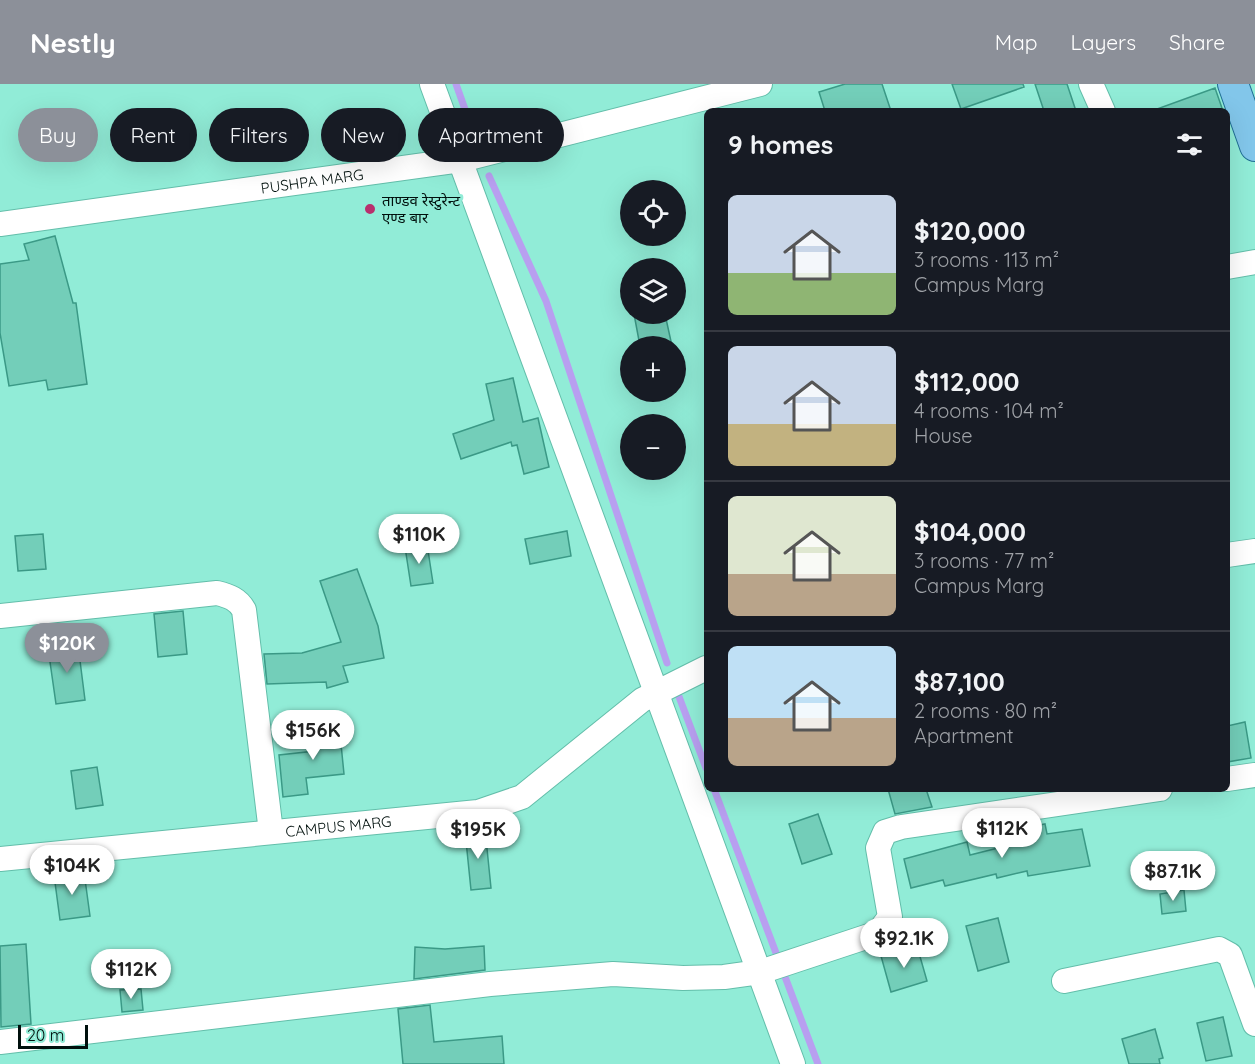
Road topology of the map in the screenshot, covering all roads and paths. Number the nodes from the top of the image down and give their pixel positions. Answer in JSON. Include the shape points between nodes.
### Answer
{"nodes":[{"id":1,"x":432,"y":84,"type":"edge"},
{"id":2,"x":760,"y":84,"type":"edge"},
{"id":3,"x":1091,"y":84,"type":"edge"},
{"id":4,"x":1233,"y":84,"type":"edge"},
{"id":5,"x":441,"y":108,"type":"edge"},
{"id":6,"x":1101,"y":108,"type":"edge"},
{"id":7,"x":564,"y":134,"type":"edge"},
{"id":8,"x":1255,"y":146,"type":"edge"},
{"id":9,"x":446,"y":162,"type":"edge"},
{"id":10,"x":461,"y":162,"type":"edge"},
{"id":11,"x":0,"y":224,"type":"edge"},
{"id":12,"x":1255,"y":262,"type":"edge"},
{"id":13,"x":1230,"y":266,"type":"edge"},
{"id":14,"x":1255,"y":551,"type":"edge"},
{"id":15,"x":1230,"y":555,"type":"edge"},
{"id":16,"x":0,"y":616,"type":"edge"},
{"id":17,"x":704,"y":669,"type":"edge"},
{"id":18,"x":657,"y":693,"type":"junction"},
{"id":19,"x":1255,"y":775,"type":"edge"},
{"id":20,"x":1230,"y":779,"type":"edge"},
{"id":21,"x":1140,"y":792,"type":"edge"},
{"id":22,"x":271,"y":832,"type":"junction"},
{"id":23,"x":0,"y":859,"type":"edge"},
{"id":24,"x":760,"y":972,"type":"junction"},
{"id":25,"x":1064,"y":981,"type":"dead end"},
{"id":26,"x":1255,"y":1024,"type":"edge"},
{"id":27,"x":0,"y":1042,"type":"edge"},
{"id":28,"x":793,"y":1064,"type":"edge"}],
"edges":[{"from":1,"to":5,"type":"street"},
{"from":2,"to":7,"type":"street","name":"PUSHPA MARG"},
{"from":3,"to":6,"type":"street"},
{"from":4,"to":8,"type":"main road"},
{"from":9,"to":11,"type":"street","name":"PUSHPA MARG"},
{"from":10,"to":18,"type":"street"},
{"from":12,"to":13,"type":"street"},
{"from":14,"to":15,"type":"street"},
{"from":16,"to":22,"type":"street","via":[[217,593],[241,603]]},
{"from":17,"to":18,"type":"street","name":"CAMPUS MARG"},
{"from":18,"to":22,"type":"street","name":"CAMPUS MARG","via":[[642,700],[522,797],[500,806],[478,812]]},
{"from":18,"to":24,"type":"street"},
{"from":19,"to":20,"type":"street"},
{"from":21,"to":24,"type":"street","via":[[885,832],[878,848],[890,917],[878,933]]},
{"from":22,"to":23,"type":"street","name":"CAMPUS MARG"},
{"from":24,"to":27,"type":"street","via":[[682,978],[613,974],[490,984]]},
{"from":24,"to":28,"type":"street"},
{"from":25,"to":26,"type":"street","via":[[1219,950],[1230,955]]}]}
